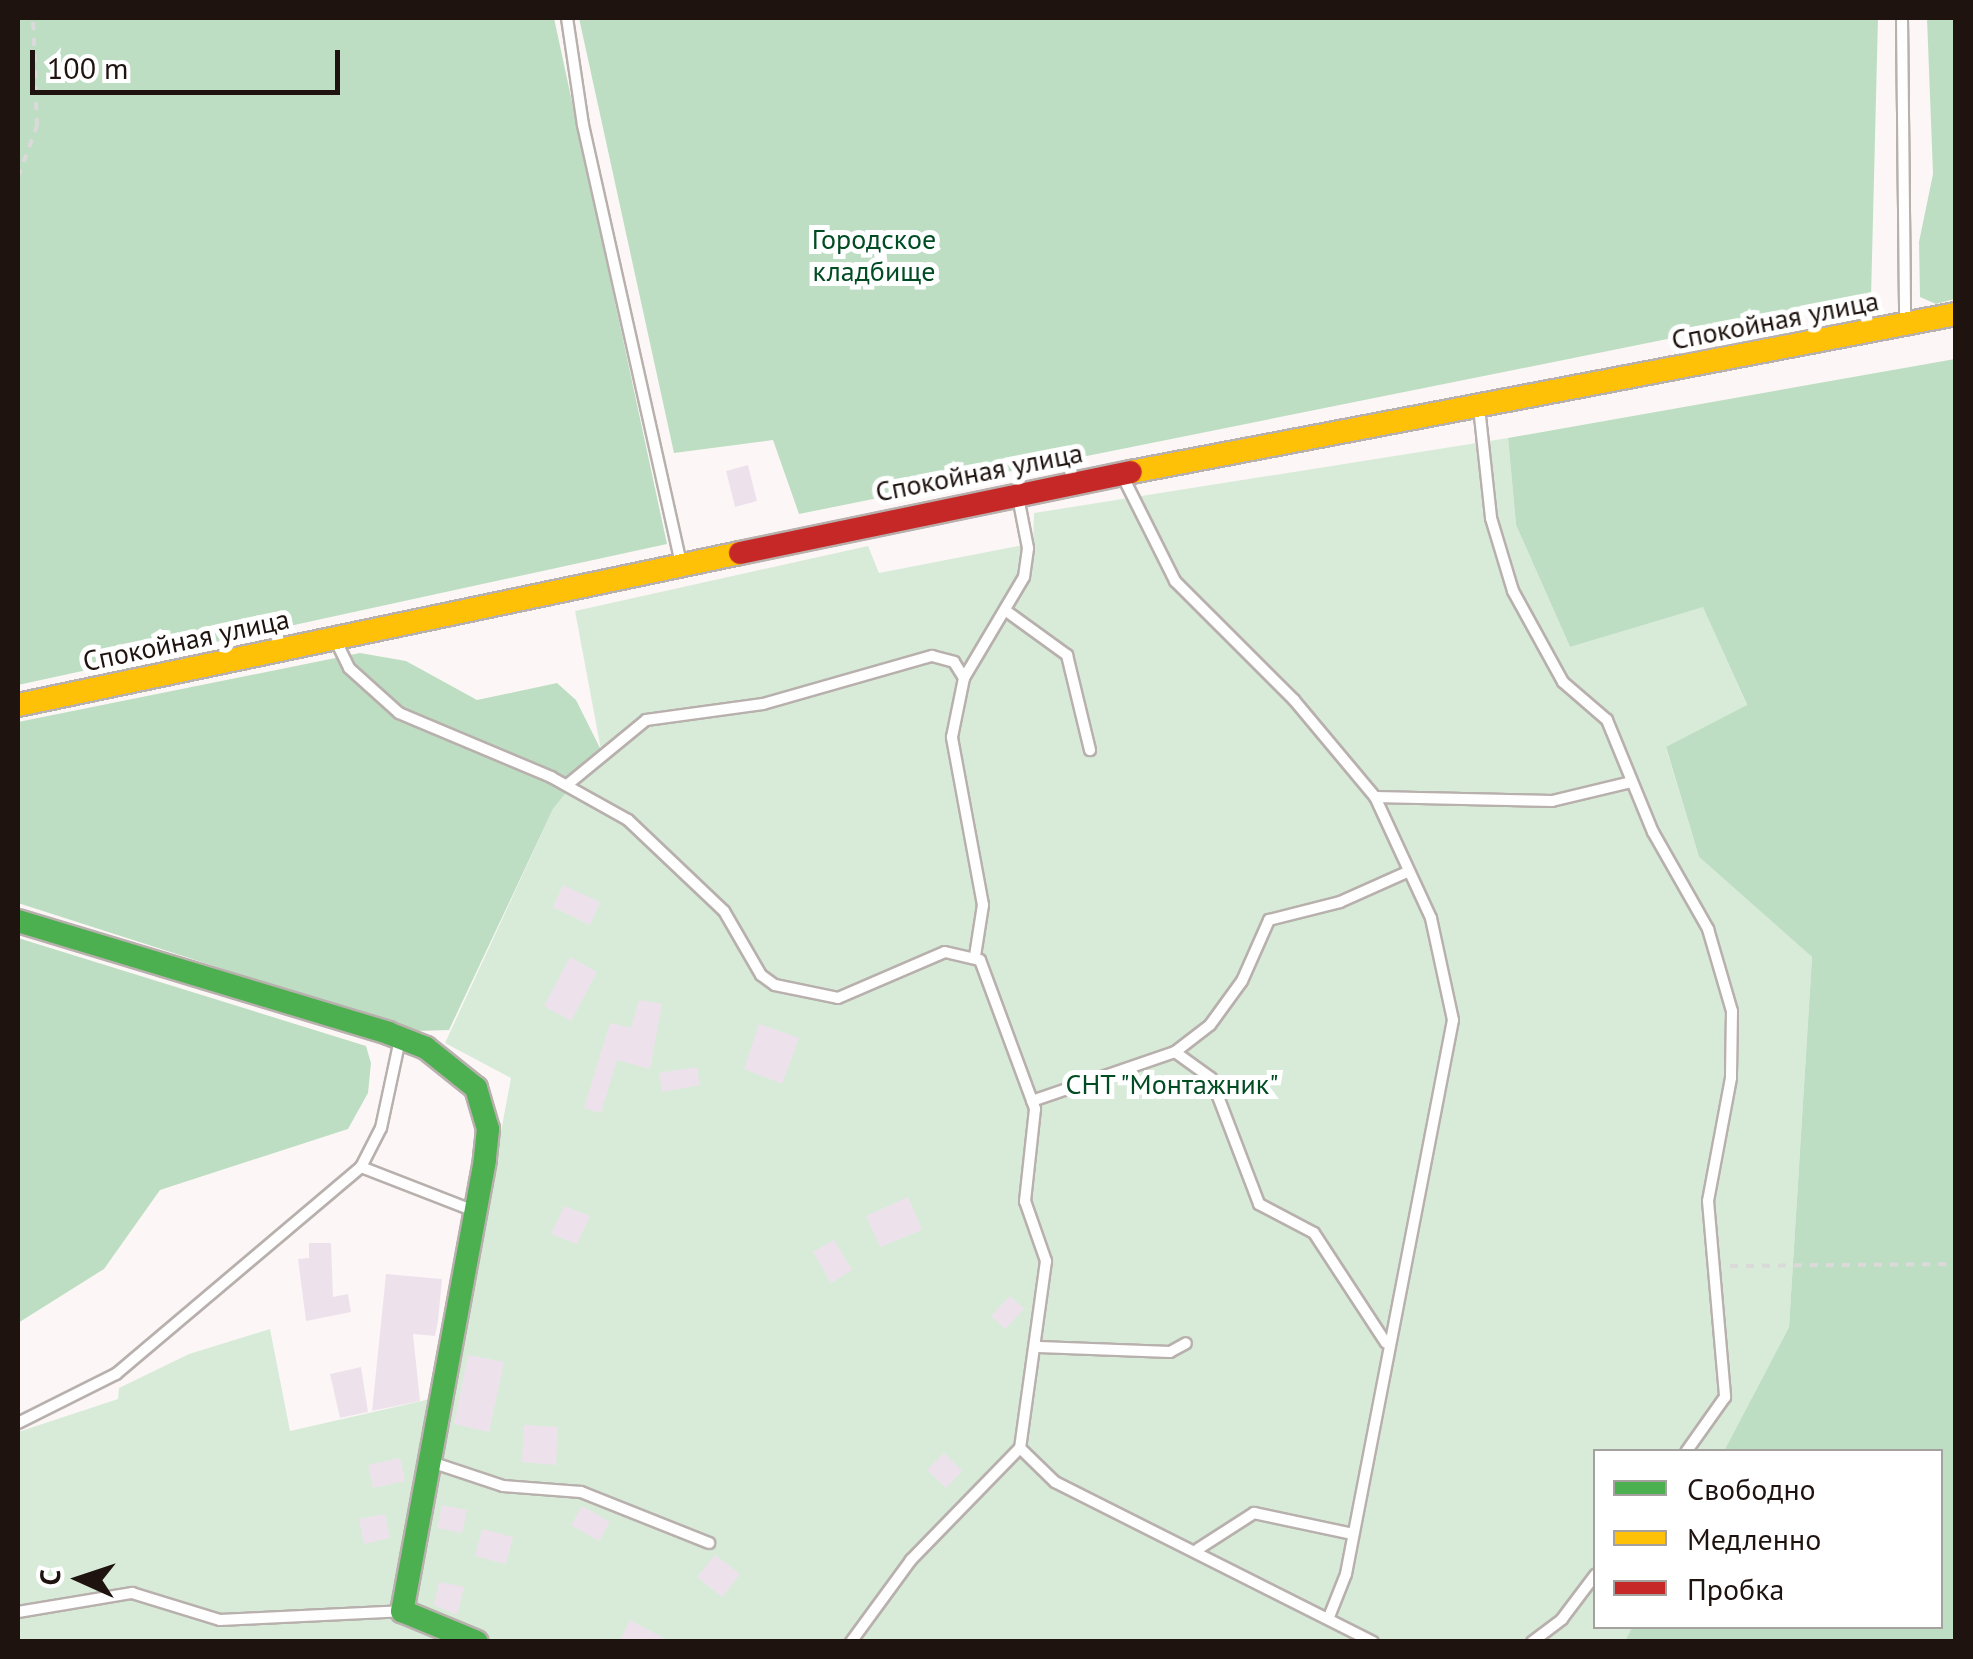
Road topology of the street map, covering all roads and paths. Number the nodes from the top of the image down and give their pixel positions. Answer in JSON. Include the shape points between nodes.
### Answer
{"nodes":[{"id":1,"x":33,"y":18,"type":"edge"},
{"id":2,"x":567,"y":18,"type":"edge"},
{"id":3,"x":1902,"y":18,"type":"edge"},
{"id":4,"x":18,"y":178,"type":"edge"},
{"id":5,"x":1956,"y":314,"type":"edge"},
{"id":6,"x":1906,"y":324,"type":"junction"},
{"id":7,"x":1478,"y":406,"type":"junction"},
{"id":8,"x":1122,"y":474,"type":"junction"},
{"id":9,"x":1018,"y":494,"type":"junction"},
{"id":10,"x":681,"y":563,"type":"junction"},
{"id":11,"x":1009,"y":612,"type":"junction"},
{"id":12,"x":334,"y":640,"type":"junction"},
{"id":13,"x":964,"y":678,"type":"junction"},
{"id":14,"x":18,"y":705,"type":"edge"},
{"id":15,"x":1090,"y":750,"type":"dead end"},
{"id":16,"x":1631,"y":782,"type":"junction"},
{"id":17,"x":567,"y":785,"type":"junction"},
{"id":18,"x":1375,"y":797,"type":"junction"},
{"id":19,"x":1407,"y":872,"type":"junction"},
{"id":20,"x":18,"y":922,"type":"edge"},
{"id":21,"x":976,"y":956,"type":"junction"},
{"id":22,"x":400,"y":1038,"type":"junction"},
{"id":23,"x":1175,"y":1052,"type":"junction"},
{"id":24,"x":1032,"y":1101,"type":"junction"},
{"id":25,"x":362,"y":1166,"type":"junction"},
{"id":26,"x":476,"y":1211,"type":"junction"},
{"id":27,"x":1956,"y":1264,"type":"edge"},
{"id":28,"x":1716,"y":1266,"type":"junction"},
{"id":29,"x":1186,"y":1344,"type":"dead end"},
{"id":30,"x":1386,"y":1344,"type":"junction"},
{"id":31,"x":1039,"y":1347,"type":"junction"},
{"id":32,"x":18,"y":1423,"type":"edge"},
{"id":33,"x":1020,"y":1448,"type":"junction"},
{"id":34,"x":1688,"y":1449,"type":"edge"},
{"id":35,"x":430,"y":1462,"type":"junction"},
{"id":36,"x":1353,"y":1534,"type":"junction"},
{"id":37,"x":709,"y":1543,"type":"dead end"},
{"id":38,"x":1198,"y":1549,"type":"junction"},
{"id":39,"x":1593,"y":1578,"type":"edge"},
{"id":40,"x":402,"y":1611,"type":"junction"},
{"id":41,"x":18,"y":1612,"type":"edge"},
{"id":42,"x":1329,"y":1617,"type":"junction"},
{"id":43,"x":477,"y":1642,"type":"edge"},
{"id":44,"x":851,"y":1642,"type":"edge"},
{"id":45,"x":1373,"y":1642,"type":"edge"},
{"id":46,"x":1532,"y":1642,"type":"edge"}],
"edges":[{"from":1,"to":4,"type":"path","via":[[36,126]]},
{"from":2,"to":10,"type":"lane","via":[[583,124]]},
{"from":3,"to":6,"type":"lane"},
{"from":5,"to":6,"type":"street","name":"Спокойная улица"},
{"from":6,"to":7,"type":"street","name":"Спокойная улица"},
{"from":7,"to":8,"type":"street","name":"Спокойная улица"},
{"from":7,"to":16,"type":"lane","via":[[1491,518],[1513,591],[1564,682],[1607,720]]},
{"from":8,"to":9,"type":"street","name":"Спокойная улица"},
{"from":8,"to":18,"type":"lane","via":[[1175,581],[1317,725]]},
{"from":9,"to":10,"type":"street","name":"Спокойная улица"},
{"from":9,"to":11,"type":"lane","via":[[1028,560]]},
{"from":10,"to":12,"type":"street","name":"Спокойная улица"},
{"from":11,"to":13,"type":"lane"},
{"from":11,"to":15,"type":"lane","via":[[1067,655]]},
{"from":12,"to":14,"type":"street","name":"Спокойная улица"},
{"from":12,"to":17,"type":"lane","via":[[348,668],[399,713]]},
{"from":13,"to":17,"type":"lane","via":[[954,662],[932,656],[763,704],[646,720]]},
{"from":13,"to":21,"type":"lane","via":[[952,759],[982,906]]},
{"from":16,"to":18,"type":"lane","via":[[1552,801]]},
{"from":16,"to":28,"type":"lane","via":[[1708,930],[1732,1011],[1732,1078],[1708,1201]]},
{"from":17,"to":21,"type":"lane","via":[[653,842],[724,912],[760,975],[794,994],[838,998],[945,952]]},
{"from":18,"to":19,"type":"lane"},
{"from":19,"to":23,"type":"lane","via":[[1340,902],[1269,920],[1242,981],[1210,1025]]},
{"from":19,"to":30,"type":"lane","via":[[1436,934],[1452,1020]]},
{"from":20,"to":22,"type":"street"},
{"from":21,"to":24,"type":"lane"},
{"from":22,"to":25,"type":"lane","via":[[382,1128]]},
{"from":22,"to":26,"type":"street","via":[[455,1067],[485,1105]]},
{"from":23,"to":24,"type":"lane"},
{"from":23,"to":30,"type":"lane","via":[[1211,1078],[1260,1204],[1314,1233]]},
{"from":24,"to":31,"type":"lane","via":[[1036,1134],[1025,1202],[1045,1252]]},
{"from":25,"to":26,"type":"lane"},
{"from":25,"to":32,"type":"lane","via":[[116,1374]]},
{"from":26,"to":35,"type":"street"},
{"from":27,"to":28,"type":"path"},
{"from":28,"to":34,"type":"lane","via":[[1725,1397]]},
{"from":29,"to":31,"type":"lane","via":[[1170,1352]]},
{"from":30,"to":36,"type":"lane"},
{"from":31,"to":33,"type":"lane"},
{"from":33,"to":38,"type":"lane","via":[[1055,1482]]},
{"from":33,"to":44,"type":"lane","via":[[912,1560]]},
{"from":35,"to":37,"type":"lane","via":[[503,1486],[581,1492]]},
{"from":35,"to":40,"type":"street"},
{"from":36,"to":38,"type":"lane","via":[[1254,1512]]},
{"from":36,"to":42,"type":"lane"},
{"from":38,"to":42,"type":"lane"},
{"from":39,"to":46,"type":"lane","via":[[1562,1619]]},
{"from":40,"to":41,"type":"lane","via":[[220,1620],[132,1593]]},
{"from":40,"to":43,"type":"street"},
{"from":42,"to":45,"type":"lane"}]}
